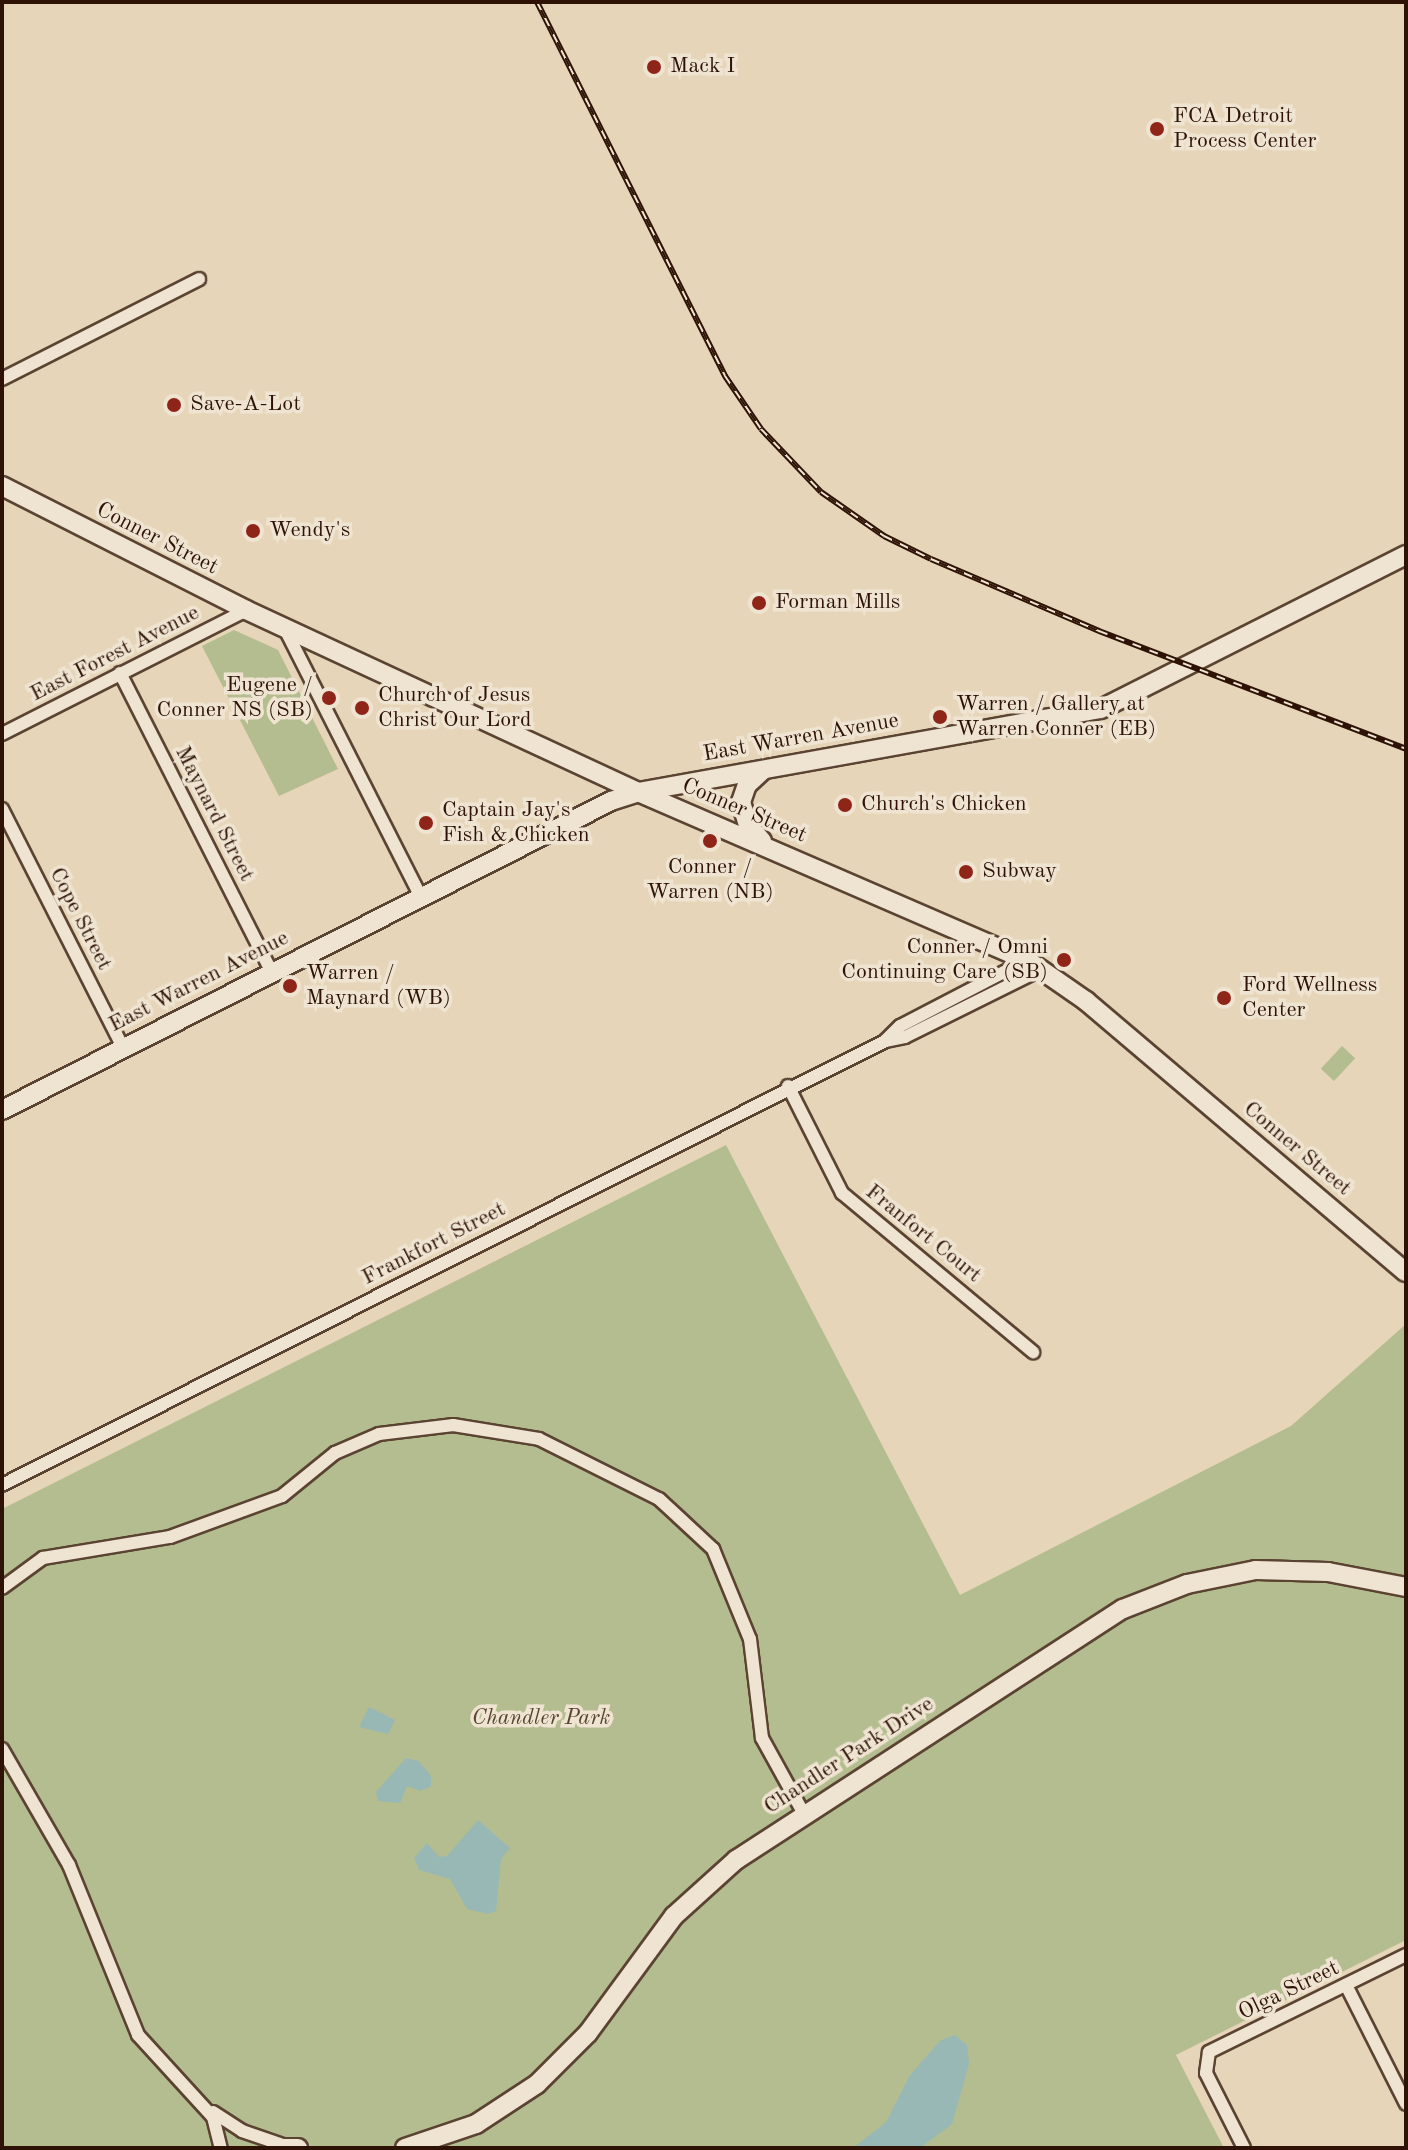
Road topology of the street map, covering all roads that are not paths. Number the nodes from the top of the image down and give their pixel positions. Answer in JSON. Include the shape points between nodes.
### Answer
{"nodes":[{"id":1,"x":199,"y":279,"type":"dead end"},
{"id":2,"x":2,"y":379,"type":"edge"},
{"id":3,"x":2,"y":486,"type":"edge"},
{"id":4,"x":1406,"y":555,"type":"edge"},
{"id":5,"x":246,"y":610,"type":"junction"},
{"id":6,"x":284,"y":628,"type":"junction"},
{"id":7,"x":120,"y":673,"type":"junction"},
{"id":8,"x":2,"y":734,"type":"edge"},
{"id":9,"x":764,"y":769,"type":"junction"},
{"id":10,"x":638,"y":792,"type":"junction"},
{"id":11,"x":2,"y":809,"type":"edge"},
{"id":12,"x":767,"y":846,"type":"junction"},
{"id":13,"x":421,"y":897,"type":"junction"},
{"id":14,"x":1034,"y":964,"type":"junction"},
{"id":15,"x":272,"y":973,"type":"junction"},
{"id":16,"x":123,"y":1048,"type":"junction"},
{"id":17,"x":788,"y":1086,"type":"junction"},
{"id":18,"x":2,"y":1110,"type":"edge"},
{"id":19,"x":1406,"y":1272,"type":"edge"},
{"id":20,"x":1033,"y":1352,"type":"dead end"},
{"id":21,"x":2,"y":1485,"type":"edge"},
{"id":22,"x":1406,"y":1587,"type":"edge"},
{"id":23,"x":2,"y":1588,"type":"edge"},
{"id":24,"x":2,"y":1749,"type":"edge"},
{"id":25,"x":804,"y":1814,"type":"junction"},
{"id":26,"x":1406,"y":1955,"type":"edge"},
{"id":27,"x":1346,"y":1985,"type":"junction"},
{"id":28,"x":1406,"y":2104,"type":"edge"},
{"id":29,"x":203,"y":2106,"type":"junction"},
{"id":30,"x":289,"y":2147,"type":"edge"},
{"id":31,"x":221,"y":2148,"type":"edge"},
{"id":32,"x":405,"y":2148,"type":"edge"},
{"id":33,"x":1244,"y":2148,"type":"edge"}],
"edges":[{"from":1,"to":2,"type":"street"},
{"from":3,"to":5,"type":"main road","name":"Conner Street"},
{"from":4,"to":9,"type":"main road","name":"East Warren Avenue","via":[[1101,709]]},
{"from":5,"to":6,"type":"main road","name":"Conner Street"},
{"from":5,"to":7,"type":"street","name":"East Forest Avenue"},
{"from":6,"to":10,"type":"main road","name":"Conner Street"},
{"from":6,"to":13,"type":"street"},
{"from":7,"to":8,"type":"street","name":"East Forest Avenue"},
{"from":7,"to":15,"type":"street","name":"Maynard Street"},
{"from":9,"to":10,"type":"main road","name":"East Warren Avenue"},
{"from":9,"to":12,"type":"main road","via":[[747,785],[741,802],[748,825]]},
{"from":10,"to":12,"type":"main road","name":"Conner Street"},
{"from":10,"to":13,"type":"main road","name":"East Warren Avenue"},
{"from":11,"to":16,"type":"street","name":"Cope Street"},
{"from":12,"to":14,"type":"main road","name":"Conner Street"},
{"from":13,"to":15,"type":"main road","name":"East Warren Avenue"},
{"from":14,"to":17,"type":"street","name":"Frankfort Street"},
{"from":14,"to":19,"type":"main road","name":"Conner Street"},
{"from":15,"to":16,"type":"main road","name":"East Warren Avenue"},
{"from":16,"to":18,"type":"main road","name":"East Warren Avenue"},
{"from":17,"to":20,"type":"street","name":"Franfort Court","via":[[842,1193]]},
{"from":17,"to":21,"type":"street","name":"Frankfort Street"},
{"from":22,"to":25,"type":"main road","name":"Chandler Park Drive","via":[[1328,1572],[1274,1569],[1165,1591],[1085,1630]]},
{"from":23,"to":25,"type":"street","via":[[26,1567],[52,1555],[170,1537],[282,1496],[335,1453],[379,1434],[453,1425],[539,1439],[659,1499],[713,1549],[750,1639],[762,1738]]},
{"from":24,"to":29,"type":"street","via":[[69,1865],[138,2035]]},
{"from":25,"to":32,"type":"main road","name":"Chandler Park Drive","via":[[695,1892],[588,2033],[537,2084],[476,2124]]},
{"from":26,"to":27,"type":"street","name":"Olga Street"},
{"from":27,"to":28,"type":"street"},
{"from":27,"to":33,"type":"street","name":"Olga Street","via":[[1209,2052],[1206,2073]]},
{"from":29,"to":30,"type":"street","via":[[242,2131]]},
{"from":29,"to":31,"type":"street","via":[[219,2128]]}]}
